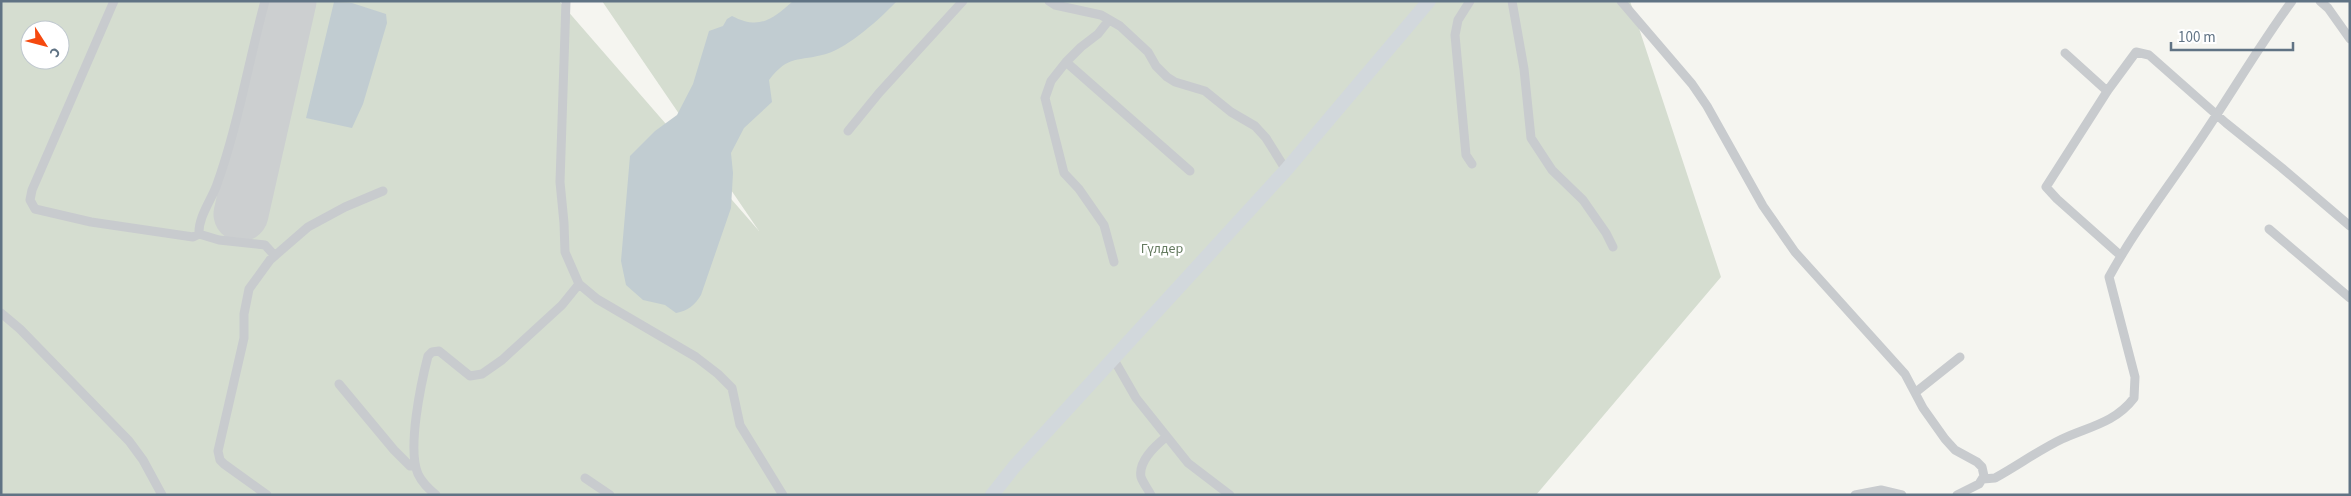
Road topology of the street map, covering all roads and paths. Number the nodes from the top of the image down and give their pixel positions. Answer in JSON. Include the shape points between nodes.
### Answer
{"nodes":[{"id":1,"x":114,"y":1,"type":"edge"},
{"id":2,"x":265,"y":1,"type":"edge"},
{"id":3,"x":566,"y":1,"type":"edge"},
{"id":4,"x":963,"y":1,"type":"edge"},
{"id":5,"x":1050,"y":1,"type":"edge"},
{"id":6,"x":1429,"y":1,"type":"edge"},
{"id":7,"x":1470,"y":1,"type":"edge"},
{"id":8,"x":1512,"y":1,"type":"edge"},
{"id":9,"x":1622,"y":1,"type":"edge"},
{"id":10,"x":2292,"y":1,"type":"edge"},
{"id":11,"x":2320,"y":1,"type":"edge"},
{"id":12,"x":1109,"y":20,"type":"junction"},
{"id":13,"x":2350,"y":39,"type":"edge"},
{"id":14,"x":2065,"y":53,"type":"dead end"},
{"id":15,"x":1066,"y":62,"type":"junction"},
{"id":16,"x":2107,"y":92,"type":"junction"},
{"id":17,"x":2216,"y":114,"type":"junction"},
{"id":18,"x":848,"y":131,"type":"dead end"},
{"id":19,"x":1472,"y":164,"type":"dead end"},
{"id":20,"x":1286,"y":170,"type":"junction"},
{"id":21,"x":1190,"y":171,"type":"dead end"},
{"id":22,"x":383,"y":191,"type":"dead end"},
{"id":23,"x":2350,"y":226,"type":"edge"},
{"id":24,"x":2269,"y":229,"type":"dead end"},
{"id":25,"x":199,"y":234,"type":"junction"},
{"id":26,"x":1613,"y":247,"type":"dead end"},
{"id":27,"x":2120,"y":255,"type":"junction"},
{"id":28,"x":275,"y":256,"type":"junction"},
{"id":29,"x":1114,"y":262,"type":"dead end"},
{"id":30,"x":578,"y":284,"type":"junction"},
{"id":31,"x":2350,"y":298,"type":"edge"},
{"id":32,"x":1,"y":313,"type":"edge"},
{"id":33,"x":1960,"y":357,"type":"dead end"},
{"id":34,"x":1113,"y":358,"type":"junction"},
{"id":35,"x":339,"y":384,"type":"dead end"},
{"id":36,"x":1916,"y":392,"type":"junction"},
{"id":37,"x":1166,"y":437,"type":"junction"},
{"id":38,"x":415,"y":465,"type":"junction"},
{"id":39,"x":585,"y":478,"type":"dead end"},
{"id":40,"x":1983,"y":479,"type":"junction"},
{"id":41,"x":162,"y":495,"type":"edge"},
{"id":42,"x":267,"y":495,"type":"edge"},
{"id":43,"x":436,"y":495,"type":"edge"},
{"id":44,"x":610,"y":495,"type":"edge"},
{"id":45,"x":783,"y":495,"type":"edge"},
{"id":46,"x":992,"y":495,"type":"edge"},
{"id":47,"x":1151,"y":495,"type":"edge"},
{"id":48,"x":1230,"y":495,"type":"edge"},
{"id":49,"x":1855,"y":495,"type":"edge"},
{"id":50,"x":1902,"y":495,"type":"edge"},
{"id":51,"x":1957,"y":495,"type":"edge"}],
"edges":[{"from":1,"to":25,"type":"street","via":[[30,200],[40,212],[74,219],[181,236]]},
{"from":2,"to":25,"type":"street","via":[[230,148],[198,228]]},
{"from":3,"to":30,"type":"street","via":[[560,182],[565,252]]},
{"from":4,"to":18,"type":"street"},
{"from":5,"to":12,"type":"street","via":[[1055,5],[1102,15]]},
{"from":6,"to":20,"type":"main road"},
{"from":7,"to":19,"type":"street","via":[[1458,20],[1455,35],[1466,155]]},
{"from":8,"to":26,"type":"street","via":[[1524,69],[1531,138],[1552,170],[1583,200]]},
{"from":9,"to":36,"type":"street","via":[[1692,84],[1763,206],[1796,252],[1905,374]]},
{"from":10,"to":17,"type":"street"},
{"from":11,"to":13,"type":"street"},
{"from":12,"to":15,"type":"street"},
{"from":12,"to":20,"type":"street","via":[[1136,40],[1156,66],[1175,82],[1205,91],[1231,112],[1256,126]]},
{"from":14,"to":16,"type":"street"},
{"from":15,"to":21,"type":"street"},
{"from":15,"to":29,"type":"street","via":[[1051,81],[1045,98],[1056,148],[1064,173],[1104,225]]},
{"from":16,"to":17,"type":"street","via":[[2136,52],[2149,56]]},
{"from":16,"to":27,"type":"street","via":[[2046,187]]},
{"from":17,"to":23,"type":"street"},
{"from":17,"to":27,"type":"street"},
{"from":20,"to":34,"type":"main road"},
{"from":22,"to":28,"type":"street","via":[[308,227]]},
{"from":24,"to":31,"type":"street"},
{"from":25,"to":28,"type":"street","via":[[219,240],[265,245]]},
{"from":27,"to":40,"type":"street","via":[[2110,277],[2134,368],[2134,398],[2102,424],[2062,440],[1995,478]]},
{"from":28,"to":42,"type":"street","via":[[249,289],[244,338],[218,451],[224,464]]},
{"from":30,"to":38,"type":"street","via":[[562,305],[482,374],[470,376],[440,352],[432,352],[428,356],[415,437]]},
{"from":30,"to":45,"type":"street","via":[[696,357],[732,388],[740,425]]},
{"from":32,"to":41,"type":"street","via":[[129,442]]},
{"from":33,"to":36,"type":"street"},
{"from":34,"to":37,"type":"street","via":[[1136,398]]},
{"from":34,"to":46,"type":"main road"},
{"from":35,"to":38,"type":"street","via":[[400,456],[410,466]]},
{"from":36,"to":40,"type":"street","via":[[1945,439],[1955,450],[1982,467]]},
{"from":37,"to":47,"type":"street","via":[[1141,467],[1141,478]]},
{"from":37,"to":48,"type":"street","via":[[1188,463]]},
{"from":38,"to":43,"type":"street","via":[[418,476]]},
{"from":39,"to":44,"type":"street"},
{"from":40,"to":51,"type":"street"},
{"from":49,"to":50,"type":"street","via":[[1881,490]]}]}
